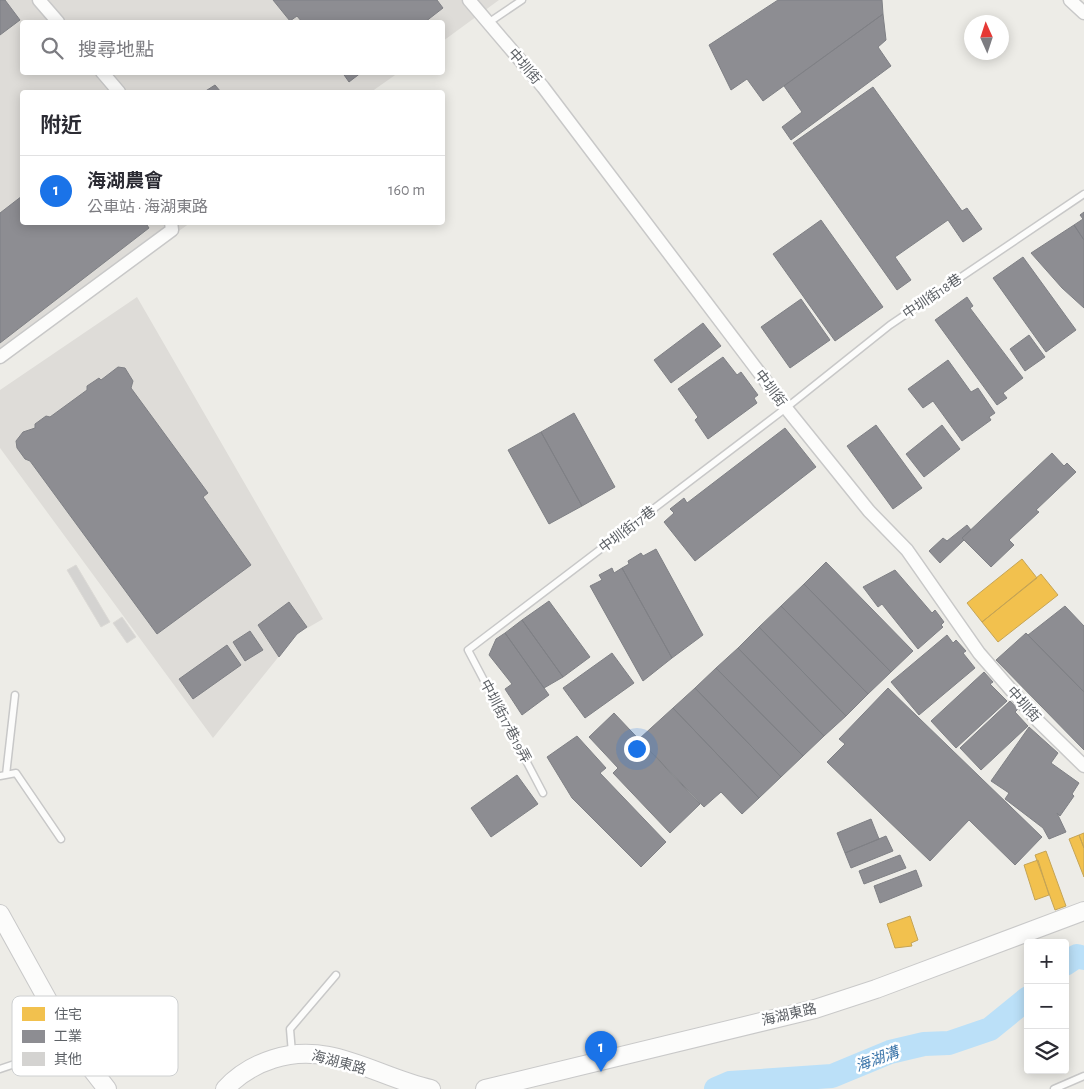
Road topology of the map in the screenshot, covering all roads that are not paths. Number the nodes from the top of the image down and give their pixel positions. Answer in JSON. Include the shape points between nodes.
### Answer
{"nodes":[{"id":1,"x":39,"y":0,"type":"edge"},
{"id":2,"x":470,"y":0,"type":"edge"},
{"id":3,"x":522,"y":0,"type":"edge"},
{"id":4,"x":1070,"y":0,"type":"edge"},
{"id":5,"x":1084,"y":13,"type":"edge"},
{"id":6,"x":56,"y":20,"type":"edge"},
{"id":7,"x":488,"y":23,"type":"junction"},
{"id":8,"x":105,"y":75,"type":"edge"},
{"id":9,"x":118,"y":90,"type":"edge"},
{"id":10,"x":1084,"y":194,"type":"edge"},
{"id":11,"x":171,"y":225,"type":"edge"},
{"id":12,"x":0,"y":357,"type":"edge"},
{"id":13,"x":786,"y":408,"type":"junction"},
{"id":14,"x":468,"y":650,"type":"joint"},
{"id":15,"x":15,"y":695,"type":"dead end"},
{"id":16,"x":1084,"y":766,"type":"edge"},
{"id":17,"x":3,"y":776,"type":"edge"},
{"id":18,"x":543,"y":793,"type":"dead end"},
{"id":19,"x":61,"y":839,"type":"dead end"},
{"id":20,"x":1084,"y":911,"type":"edge"},
{"id":21,"x":0,"y":914,"type":"edge"},
{"id":22,"x":336,"y":976,"type":"dead end"},
{"id":23,"x":45,"y":996,"type":"edge"},
{"id":24,"x":292,"y":1053,"type":"junction"},
{"id":25,"x":12,"y":1065,"type":"edge"},
{"id":26,"x":0,"y":1069,"type":"edge"},
{"id":27,"x":97,"y":1076,"type":"edge"},
{"id":28,"x":1084,"y":1076,"type":"edge"},
{"id":29,"x":107,"y":1089,"type":"edge"},
{"id":30,"x":225,"y":1089,"type":"edge"},
{"id":31,"x":430,"y":1089,"type":"edge"},
{"id":32,"x":485,"y":1089,"type":"edge"},
{"id":33,"x":1054,"y":1089,"type":"edge"}],
"edges":[{"from":1,"to":6,"type":"street"},
{"from":2,"to":7,"type":"street","name":"中圳街"},
{"from":3,"to":7,"type":"lane"},
{"from":4,"to":5,"type":"street"},
{"from":7,"to":13,"type":"street","name":"中圳街","via":[[543,87]]},
{"from":8,"to":9,"type":"street"},
{"from":10,"to":13,"type":"lane","name":"中圳街18巷","via":[[890,325]]},
{"from":11,"to":12,"type":"street","via":[[172,230]]},
{"from":13,"to":14,"type":"lane","name":"中圳街17巷"},
{"from":13,"to":16,"type":"street","name":"中圳街","via":[[869,511],[907,550],[979,653],[1039,722]]},
{"from":14,"to":18,"type":"lane","name":"中圳街17巷19弄"},
{"from":15,"to":17,"type":"lane"},
{"from":17,"to":19,"type":"lane","via":[[16,773]]},
{"from":20,"to":32,"type":"street","name":"海湖東路","via":[[815,1009]]},
{"from":21,"to":23,"type":"street"},
{"from":22,"to":24,"type":"lane","via":[[290,1029]]},
{"from":24,"to":30,"type":"street","name":"海湖東路","via":[[264,1062],[236,1077]]},
{"from":24,"to":31,"type":"street","name":"海湖東路","via":[[316,1052]]},
{"from":25,"to":26,"type":"lane"},
{"from":27,"to":29,"type":"street"},
{"from":28,"to":33,"type":"lane"}]}
